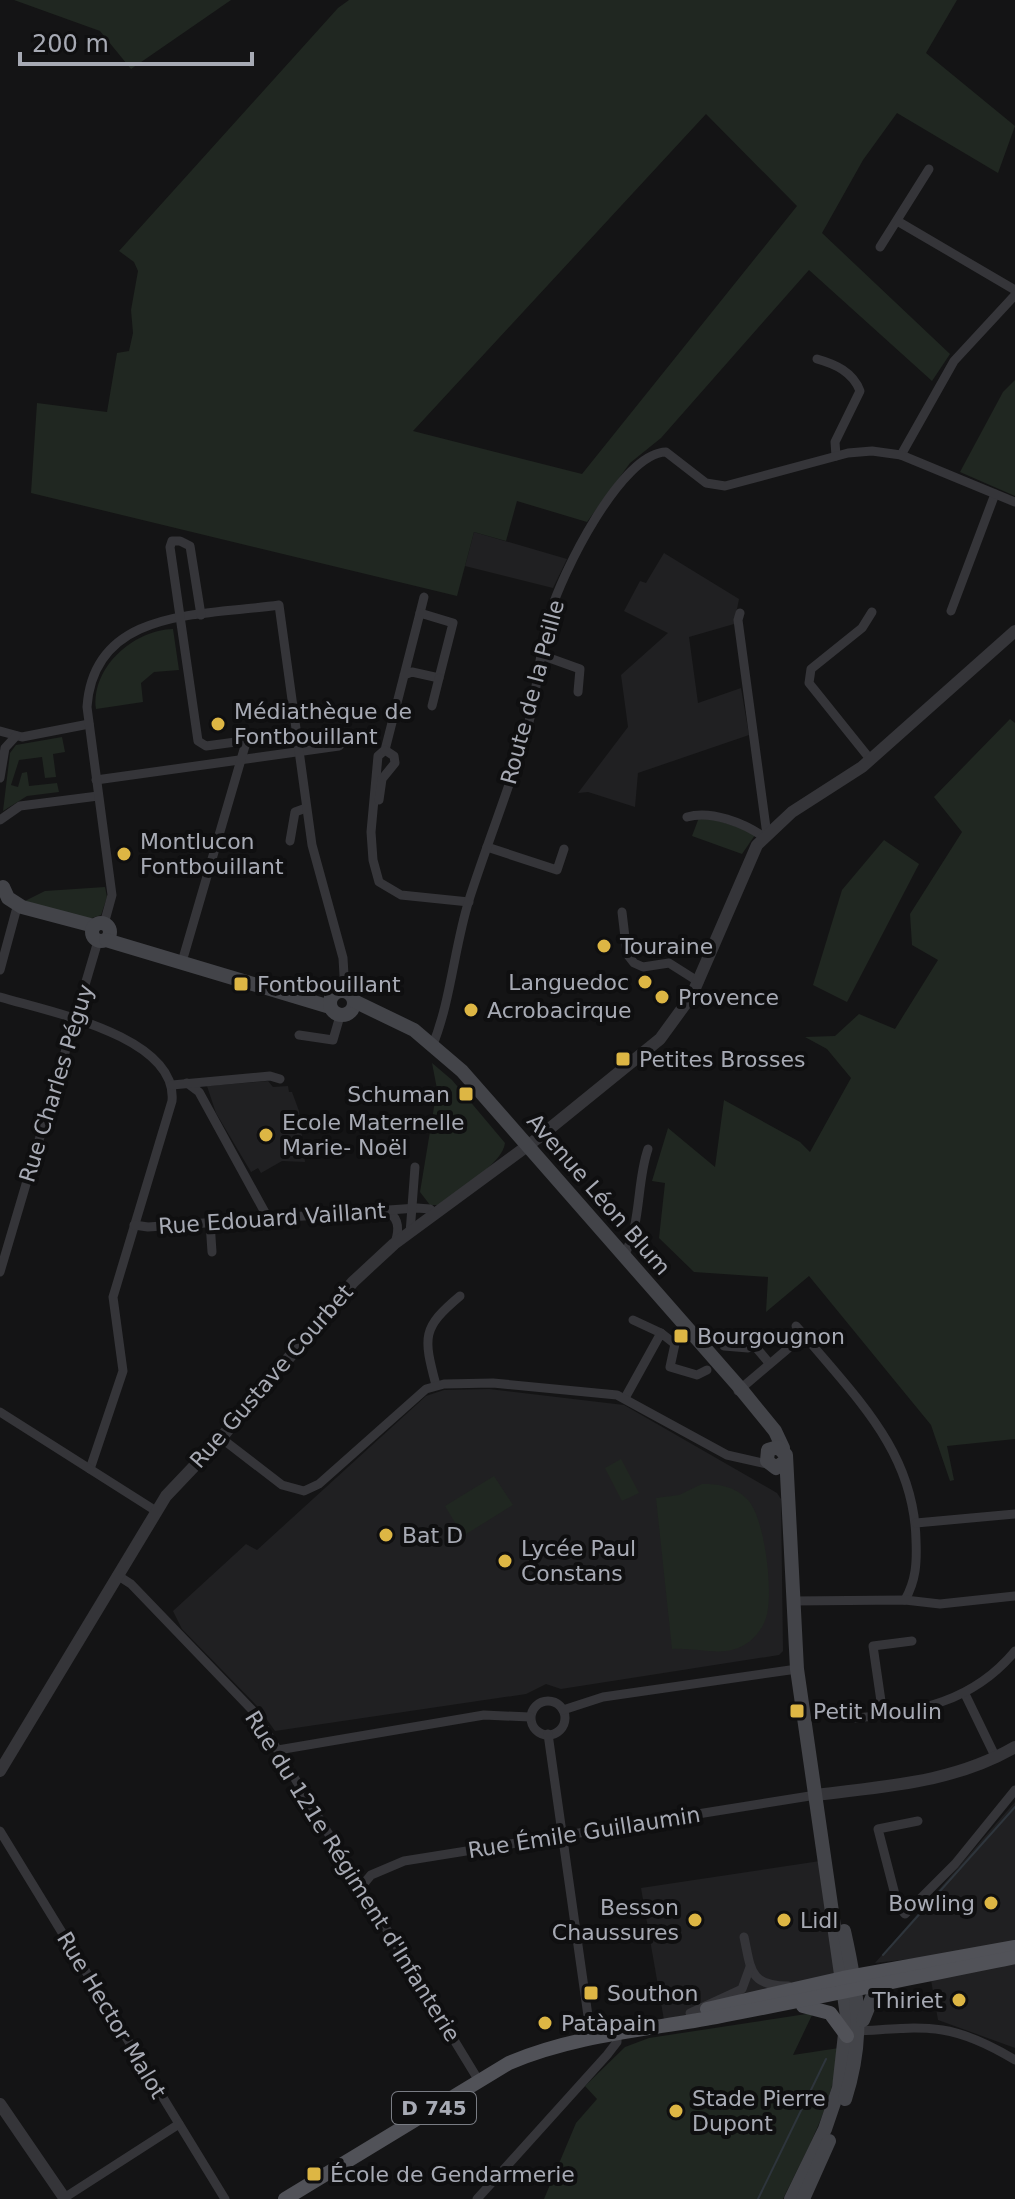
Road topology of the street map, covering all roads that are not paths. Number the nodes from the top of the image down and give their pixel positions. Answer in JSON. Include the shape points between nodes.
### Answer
{"nodes":[{"id":1,"x":929,"y":169,"type":"dead end"},
{"id":2,"x":899,"y":222,"type":"junction"},
{"id":3,"x":880,"y":247,"type":"dead end"},
{"id":4,"x":1015,"y":292,"type":"edge"},
{"id":5,"x":817,"y":359,"type":"dead end"},
{"id":6,"x":901,"y":455,"type":"junction"},
{"id":7,"x":836,"y":456,"type":"junction"},
{"id":8,"x":995,"y":494,"type":"junction"},
{"id":9,"x":1015,"y":502,"type":"edge"},
{"id":10,"x":424,"y":597,"type":"dead end"},
{"id":11,"x":951,"y":611,"type":"dead end"},
{"id":12,"x":872,"y":612,"type":"dead end"},
{"id":13,"x":420,"y":613,"type":"junction"},
{"id":14,"x":740,"y":613,"type":"dead end"},
{"id":15,"x":201,"y":615,"type":"junction"},
{"id":16,"x":180,"y":618,"type":"junction"},
{"id":17,"x":1015,"y":631,"type":"edge"},
{"id":18,"x":541,"y":655,"type":"junction"},
{"id":19,"x":404,"y":675,"type":"junction"},
{"id":20,"x":439,"y":678,"type":"junction"},
{"id":21,"x":578,"y":692,"type":"dead end"},
{"id":22,"x":432,"y":706,"type":"dead end"},
{"id":23,"x":89,"y":724,"type":"junction"},
{"id":24,"x":0,"y":731,"type":"edge"},
{"id":25,"x":16,"y":736,"type":"junction"},
{"id":26,"x":348,"y":737,"type":"dead end"},
{"id":27,"x":385,"y":750,"type":"junction"},
{"id":28,"x":299,"y":751,"type":"junction"},
{"id":29,"x":242,"y":759,"type":"junction"},
{"id":30,"x":870,"y":759,"type":"junction"},
{"id":31,"x":0,"y":778,"type":"edge"},
{"id":32,"x":96,"y":780,"type":"junction"},
{"id":33,"x":98,"y":796,"type":"junction"},
{"id":34,"x":306,"y":808,"type":"junction"},
{"id":35,"x":687,"y":817,"type":"dead end"},
{"id":36,"x":0,"y":820,"type":"edge"},
{"id":37,"x":766,"y":836,"type":"junction"},
{"id":38,"x":290,"y":841,"type":"dead end"},
{"id":39,"x":487,"y":847,"type":"junction"},
{"id":40,"x":564,"y":849,"type":"dead end"},
{"id":41,"x":385,"y":886,"type":"junction"},
{"id":42,"x":1,"y":887,"type":"edge"},
{"id":43,"x":469,"y":902,"type":"junction"},
{"id":44,"x":0,"y":905,"type":"edge"},
{"id":45,"x":16,"y":911,"type":"junction"},
{"id":46,"x":622,"y":912,"type":"dead end"},
{"id":47,"x":101,"y":933,"type":"junction"},
{"id":48,"x":184,"y":955,"type":"junction"},
{"id":49,"x":0,"y":970,"type":"edge"},
{"id":50,"x":699,"y":982,"type":"junction"},
{"id":51,"x":0,"y":997,"type":"edge"},
{"id":52,"x":342,"y":1004,"type":"junction"},
{"id":53,"x":76,"y":1019,"type":"junction"},
{"id":54,"x":299,"y":1035,"type":"dead end"},
{"id":55,"x":432,"y":1047,"type":"junction"},
{"id":56,"x":280,"y":1079,"type":"dead end"},
{"id":57,"x":202,"y":1081,"type":"junction"},
{"id":58,"x":187,"y":1083,"type":"junction"},
{"id":59,"x":172,"y":1085,"type":"junction"},
{"id":60,"x":199,"y":1092,"type":"junction"},
{"id":61,"x":525,"y":1148,"type":"junction"},
{"id":62,"x":648,"y":1149,"type":"dead end"},
{"id":63,"x":415,"y":1167,"type":"dead end"},
{"id":64,"x":411,"y":1208,"type":"junction"},
{"id":65,"x":384,"y":1210,"type":"junction"},
{"id":66,"x":435,"y":1215,"type":"junction"},
{"id":67,"x":268,"y":1218,"type":"junction"},
{"id":68,"x":210,"y":1222,"type":"junction"},
{"id":69,"x":134,"y":1225,"type":"junction"},
{"id":70,"x":410,"y":1233,"type":"junction"},
{"id":71,"x":394,"y":1244,"type":"junction"},
{"id":72,"x":212,"y":1252,"type":"dead end"},
{"id":73,"x":623,"y":1257,"type":"junction"},
{"id":74,"x":0,"y":1272,"type":"edge"},
{"id":75,"x":460,"y":1296,"type":"dead end"},
{"id":76,"x":633,"y":1320,"type":"dead end"},
{"id":77,"x":796,"y":1326,"type":"dead end"},
{"id":78,"x":661,"y":1333,"type":"junction"},
{"id":79,"x":804,"y":1335,"type":"junction"},
{"id":80,"x":724,"y":1346,"type":"dead end"},
{"id":81,"x":769,"y":1363,"type":"junction"},
{"id":82,"x":707,"y":1370,"type":"dead end"},
{"id":83,"x":436,"y":1385,"type":"junction"},
{"id":84,"x":739,"y":1390,"type":"junction"},
{"id":85,"x":625,"y":1398,"type":"junction"},
{"id":86,"x":0,"y":1412,"type":"edge"},
{"id":87,"x":221,"y":1438,"type":"junction"},
{"id":88,"x":775,"y":1457,"type":"junction"},
{"id":89,"x":90,"y":1469,"type":"junction"},
{"id":90,"x":156,"y":1511,"type":"junction"},
{"id":91,"x":1015,"y":1514,"type":"edge"},
{"id":92,"x":916,"y":1523,"type":"junction"},
{"id":93,"x":117,"y":1575,"type":"junction"},
{"id":94,"x":1015,"y":1596,"type":"edge"},
{"id":95,"x":905,"y":1600,"type":"junction"},
{"id":96,"x":792,"y":1601,"type":"junction"},
{"id":97,"x":912,"y":1641,"type":"dead end"},
{"id":98,"x":1015,"y":1651,"type":"edge"},
{"id":99,"x":797,"y":1669,"type":"junction"},
{"id":100,"x":965,"y":1694,"type":"junction"},
{"id":101,"x":563,"y":1710,"type":"junction"},
{"id":102,"x":883,"y":1715,"type":"junction"},
{"id":103,"x":530,"y":1717,"type":"junction"},
{"id":104,"x":856,"y":1718,"type":"dead end"},
{"id":105,"x":548,"y":1734,"type":"junction"},
{"id":106,"x":1015,"y":1747,"type":"edge"},
{"id":107,"x":278,"y":1750,"type":"junction"},
{"id":108,"x":996,"y":1758,"type":"junction"},
{"id":109,"x":0,"y":1771,"type":"edge"},
{"id":110,"x":1015,"y":1790,"type":"edge"},
{"id":111,"x":817,"y":1802,"type":"junction"},
{"id":112,"x":918,"y":1821,"type":"dead end"},
{"id":113,"x":0,"y":1831,"type":"edge"},
{"id":114,"x":562,"y":1835,"type":"junction"},
{"id":115,"x":361,"y":1887,"type":"junction"},
{"id":116,"x":744,"y":1937,"type":"dead end"},
{"id":117,"x":1015,"y":1947,"type":"edge"},
{"id":118,"x":1015,"y":1957,"type":"edge"},
{"id":119,"x":750,"y":1963,"type":"junction"},
{"id":120,"x":850,"y":1985,"type":"junction"},
{"id":121,"x":809,"y":1986,"type":"junction"},
{"id":122,"x":876,"y":1988,"type":"junction"},
{"id":123,"x":783,"y":2005,"type":"junction"},
{"id":124,"x":690,"y":2013,"type":"junction"},
{"id":125,"x":645,"y":2027,"type":"junction"},
{"id":126,"x":855,"y":2027,"type":"junction"},
{"id":127,"x":617,"y":2033,"type":"junction"},
{"id":128,"x":591,"y":2037,"type":"junction"},
{"id":129,"x":1015,"y":2060,"type":"edge"},
{"id":130,"x":479,"y":2081,"type":"junction"},
{"id":131,"x":0,"y":2104,"type":"edge"},
{"id":132,"x":179,"y":2124,"type":"junction"},
{"id":133,"x":64,"y":2198,"type":"edge"},
{"id":134,"x":225,"y":2199,"type":"edge"},
{"id":135,"x":285,"y":2199,"type":"edge"},
{"id":136,"x":477,"y":2199,"type":"edge"},
{"id":137,"x":791,"y":2199,"type":"edge"},
{"id":138,"x":803,"y":2199,"type":"edge"}],
"edges":[{"from":1,"to":2,"type":"street"},
{"from":2,"to":3,"type":"street"},
{"from":2,"to":4,"type":"street"},
{"from":4,"to":6,"type":"street","via":[[954,361]]},
{"from":5,"to":7,"type":"street","via":[[836,364],[860,391],[835,442]]},
{"from":6,"to":7,"type":"street","name":"Route de la Peille","via":[[872,451]]},
{"from":6,"to":8,"type":"street","name":"Route de la Peille"},
{"from":7,"to":18,"type":"street","name":"Route de la Peille","via":[[720,486],[706,483],[666,452],[649,455],[587,534],[554,601]]},
{"from":8,"to":9,"type":"street","name":"Route de la Peille"},
{"from":8,"to":11,"type":"street"},
{"from":10,"to":13,"type":"street"},
{"from":12,"to":30,"type":"street","via":[[862,628],[811,669],[809,683]]},
{"from":13,"to":19,"type":"street"},
{"from":13,"to":20,"type":"street","via":[[453,623]]},
{"from":14,"to":37,"type":"street"},
{"from":15,"to":16,"type":"street","name":"Rue Charles Péguy"},
{"from":15,"to":16,"type":"street","via":[[190,546],[175,540],[170,547]]},
{"from":15,"to":28,"type":"street","name":"Rue Charles Péguy","via":[[279,605]]},
{"from":16,"to":23,"type":"street","name":"Rue Charles Péguy","via":[[140,626],[111,648],[88,693]]},
{"from":16,"to":29,"type":"street","via":[[198,741],[206,746],[243,741]]},
{"from":17,"to":30,"type":"street","name":"Rue Gustave Courbet"},
{"from":18,"to":21,"type":"street","via":[[580,669]]},
{"from":18,"to":39,"type":"street","name":"Route de la Peille","via":[[530,721]]},
{"from":19,"to":20,"type":"street"},
{"from":19,"to":27,"type":"street"},
{"from":20,"to":22,"type":"street"},
{"from":23,"to":25,"type":"street"},
{"from":23,"to":32,"type":"street","name":"Rue Charles Péguy"},
{"from":24,"to":25,"type":"street"},
{"from":25,"to":31,"type":"street","via":[[5,748]]},
{"from":26,"to":28,"type":"street","via":[[339,746]]},
{"from":27,"to":41,"type":"street","via":[[378,756],[371,832],[374,871]]},
{"from":27,"to":41,"type":"street","via":[[395,763],[382,779],[378,806]]},
{"from":28,"to":29,"type":"street"},
{"from":28,"to":34,"type":"street"},
{"from":29,"to":32,"type":"street"},
{"from":29,"to":48,"type":"street"},
{"from":30,"to":37,"type":"street","name":"Rue Gustave Courbet"},
{"from":32,"to":33,"type":"street","name":"Rue Charles Péguy"},
{"from":33,"to":36,"type":"street","via":[[20,806]]},
{"from":33,"to":47,"type":"street","name":"Rue Charles Péguy","via":[[112,895]]},
{"from":34,"to":38,"type":"street","via":[[295,812]]},
{"from":34,"to":52,"type":"street","via":[[344,967]]},
{"from":35,"to":37,"type":"street","via":[[703,812]]},
{"from":37,"to":50,"type":"street","name":"Rue Gustave Courbet","via":[[749,858]]},
{"from":39,"to":40,"type":"street","via":[[557,870]]},
{"from":39,"to":43,"type":"street","name":"Route de la Peille"},
{"from":41,"to":43,"type":"street","via":[[418,898]]},
{"from":42,"to":47,"type":"main road","name":"Avenue Léon Blum","via":[[22,907]]},
{"from":43,"to":55,"type":"street","name":"Route de la Peille"},
{"from":44,"to":45,"type":"main road","name":"Avenue Léon Blum"},
{"from":45,"to":47,"type":"main road","name":"Avenue Léon Blum"},
{"from":45,"to":49,"type":"street"},
{"from":46,"to":50,"type":"street","via":[[627,954],[634,963],[669,963]]},
{"from":47,"to":48,"type":"main road","name":"Avenue Léon Blum"},
{"from":47,"to":52,"type":"main road","name":"Avenue Léon Blum"},
{"from":47,"to":53,"type":"street","name":"Rue Charles Péguy"},
{"from":48,"to":52,"type":"main road","name":"Avenue Léon Blum"},
{"from":50,"to":61,"type":"street","name":"Rue Gustave Courbet","via":[[670,1028]]},
{"from":51,"to":53,"type":"street"},
{"from":52,"to":54,"type":"street","via":[[333,1040]]},
{"from":52,"to":55,"type":"main road","name":"Avenue Léon Blum"},
{"from":53,"to":59,"type":"street","via":[[128,1039]]},
{"from":53,"to":74,"type":"street","name":"Rue Charles Péguy"},
{"from":55,"to":61,"type":"main road","name":"Avenue Léon Blum"},
{"from":56,"to":57,"type":"street"},
{"from":57,"to":58,"type":"street"},
{"from":57,"to":60,"type":"street"},
{"from":58,"to":59,"type":"street"},
{"from":58,"to":60,"type":"street"},
{"from":59,"to":69,"type":"street","via":[[172,1101]]},
{"from":60,"to":67,"type":"street"},
{"from":61,"to":66,"type":"street","name":"Rue Gustave Courbet"},
{"from":61,"to":73,"type":"main road","name":"Avenue Léon Blum"},
{"from":61,"to":84,"type":"main road","name":"Avenue Léon Blum"},
{"from":62,"to":73,"type":"street","via":[[632,1242]]},
{"from":63,"to":64,"type":"street"},
{"from":64,"to":65,"type":"street","name":"Rue Edouard Vaillant"},
{"from":64,"to":66,"type":"street","via":[[430,1209]]},
{"from":64,"to":70,"type":"street"},
{"from":65,"to":67,"type":"street","name":"Rue Edouard Vaillant"},
{"from":65,"to":71,"type":"street","via":[[398,1224]]},
{"from":66,"to":70,"type":"street","name":"Rue Gustave Courbet"},
{"from":67,"to":68,"type":"street","name":"Rue Edouard Vaillant"},
{"from":68,"to":69,"type":"street","name":"Rue Edouard Vaillant"},
{"from":68,"to":72,"type":"street"},
{"from":69,"to":89,"type":"street","via":[[113,1297],[123,1371]]},
{"from":70,"to":71,"type":"street","name":"Rue Gustave Courbet"},
{"from":71,"to":87,"type":"street","name":"Rue Gustave Courbet","via":[[353,1282]]},
{"from":73,"to":84,"type":"main road","name":"Avenue Léon Blum"},
{"from":75,"to":83,"type":"street","via":[[433,1318],[428,1330]]},
{"from":76,"to":78,"type":"street"},
{"from":77,"to":79,"type":"street"},
{"from":78,"to":82,"type":"street","via":[[675,1344],[670,1367],[697,1375]]},
{"from":78,"to":85,"type":"street"},
{"from":79,"to":81,"type":"street"},
{"from":79,"to":92,"type":"street","via":[[892,1446],[910,1487]]},
{"from":80,"to":81,"type":"street","via":[[754,1345]]},
{"from":81,"to":84,"type":"street"},
{"from":83,"to":85,"type":"street","via":[[493,1383]]},
{"from":83,"to":87,"type":"street","via":[[310,1490],[282,1485]]},
{"from":84,"to":88,"type":"main road","name":"Avenue Léon Blum","via":[[775,1431]]},
{"from":85,"to":88,"type":"street","via":[[727,1455]]},
{"from":86,"to":89,"type":"street"},
{"from":87,"to":90,"type":"street","name":"Rue Gustave Courbet"},
{"from":88,"to":96,"type":"main road","name":"Avenue Léon Blum","via":[[789,1495]]},
{"from":89,"to":90,"type":"street"},
{"from":90,"to":93,"type":"street","name":"Rue Gustave Courbet"},
{"from":91,"to":92,"type":"street"},
{"from":92,"to":95,"type":"street","via":[[917,1568]]},
{"from":93,"to":107,"type":"street","name":"Rue du 121e Régiment d'Infanterie","via":[[255,1713]]},
{"from":93,"to":109,"type":"street","name":"Rue Gustave Courbet"},
{"from":94,"to":95,"type":"street","via":[[940,1604]]},
{"from":95,"to":96,"type":"street"},
{"from":96,"to":99,"type":"main road","name":"Avenue Léon Blum"},
{"from":97,"to":102,"type":"street","via":[[873,1646]]},
{"from":98,"to":100,"type":"street"},
{"from":99,"to":101,"type":"street","via":[[603,1697]]},
{"from":99,"to":111,"type":"main road","name":"Avenue Léon Blum"},
{"from":100,"to":102,"type":"street"},
{"from":100,"to":108,"type":"street"},
{"from":101,"to":103,"type":"street","via":[[545,1701]]},
{"from":101,"to":105,"type":"street","via":[[564,1723]]},
{"from":102,"to":104,"type":"street"},
{"from":103,"to":105,"type":"street","via":[[535,1729]]},
{"from":103,"to":107,"type":"street","via":[[484,1715]]},
{"from":105,"to":114,"type":"street"},
{"from":106,"to":108,"type":"street"},
{"from":107,"to":115,"type":"street","name":"Rue du 121e Régiment d'Infanterie"},
{"from":108,"to":111,"type":"street","via":[[930,1780]]},
{"from":110,"to":112,"type":"street","via":[[955,1864],[905,1914],[898,1906],[878,1829]]},
{"from":111,"to":114,"type":"street","name":"Rue Émile Guillaumin"},
{"from":111,"to":120,"type":"main road","name":"Avenue Léon Blum"},
{"from":113,"to":132,"type":"street","name":"Rue Hector Malot"},
{"from":114,"to":115,"type":"street","name":"Rue Émile Guillaumin","via":[[404,1861],[371,1875]]},
{"from":114,"to":128,"type":"street"},
{"from":115,"to":130,"type":"street","name":"Rue du 121e Régiment d'Infanterie"},
{"from":116,"to":119,"type":"street"},
{"from":117,"to":120,"type":"main road","number":"D 745"},
{"from":118,"to":122,"type":"main road","number":"D 745"},
{"from":119,"to":121,"type":"street","via":[[753,1974],[766,1984]]},
{"from":119,"to":124,"type":"street","via":[[742,1989]]},
{"from":120,"to":121,"type":"main road","number":"D 745"},
{"from":120,"to":122,"type":"main road","number":"D 745"},
{"from":120,"to":123,"type":"main road","number":"D 745"},
{"from":120,"to":126,"type":"main road","name":"Avenue Léon Blum"},
{"from":121,"to":124,"type":"main road","number":"D 745"},
{"from":122,"to":126,"type":"main road"},
{"from":123,"to":125,"type":"main road","number":"D 745"},
{"from":123,"to":126,"type":"main road","number":"D 745","via":[[823,2009]]},
{"from":124,"to":125,"type":"main road","number":"D 745"},
{"from":125,"to":127,"type":"main road","number":"D 745"},
{"from":126,"to":129,"type":"street","via":[[943,2029],[981,2039]]},
{"from":126,"to":137,"type":"main road","via":[[825,2129]]},
{"from":126,"to":138,"type":"main road","via":[[851,2079]]},
{"from":127,"to":128,"type":"main road","number":"D 745"},
{"from":127,"to":136,"type":"street","via":[[607,2055]]},
{"from":128,"to":130,"type":"main road","number":"D 745","via":[[532,2053]]},
{"from":130,"to":135,"type":"main road","number":"D 745"},
{"from":131,"to":133,"type":"street"},
{"from":132,"to":133,"type":"street"},
{"from":132,"to":134,"type":"street","name":"Rue Hector Malot"}]}
